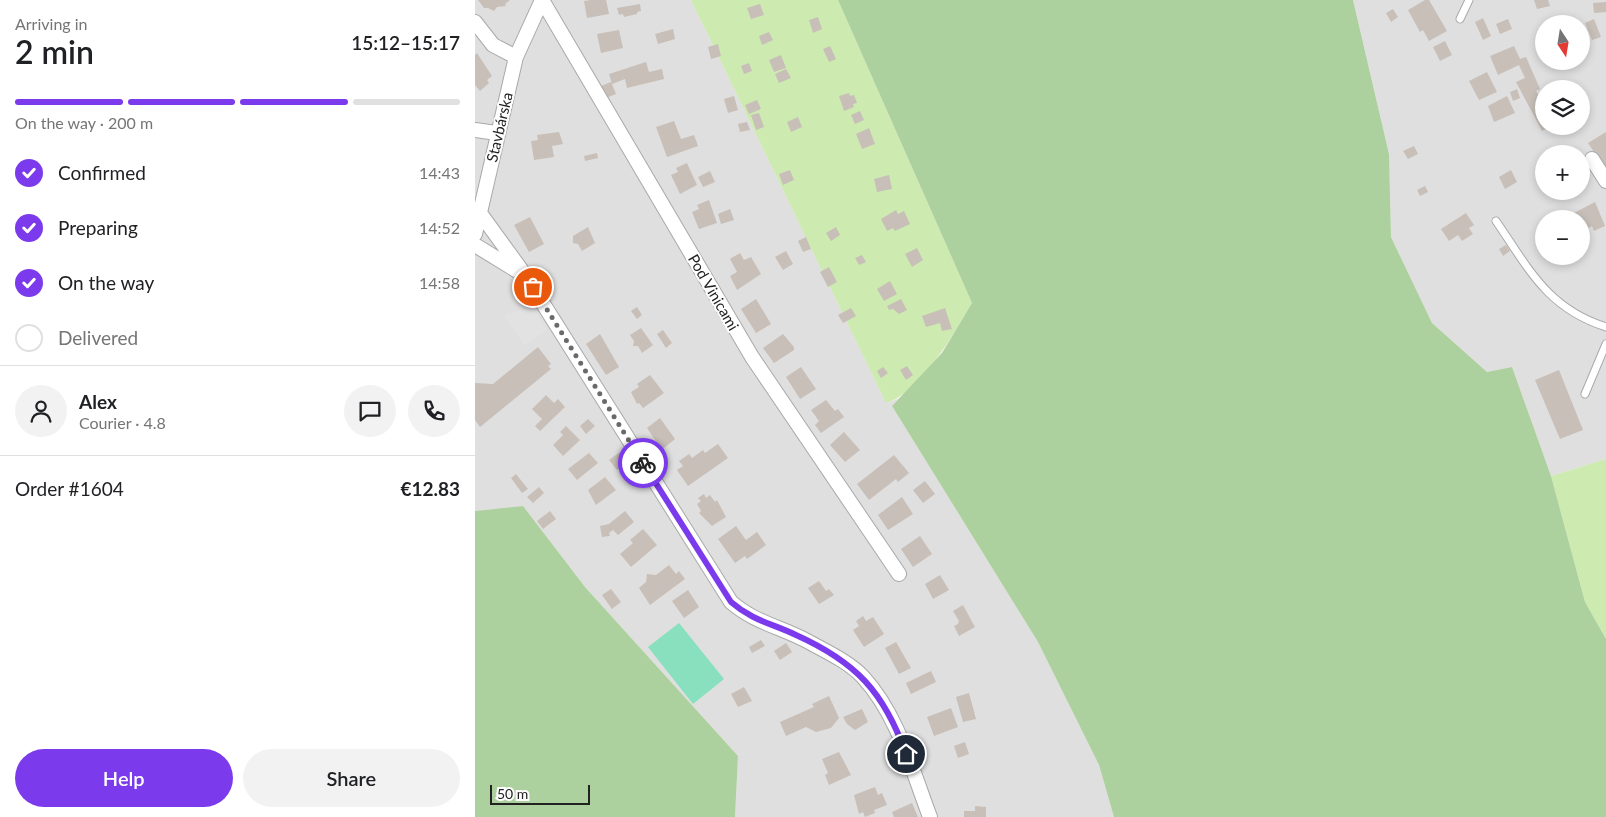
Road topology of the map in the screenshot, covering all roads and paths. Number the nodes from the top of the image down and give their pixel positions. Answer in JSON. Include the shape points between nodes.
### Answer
{"nodes":[{"id":1,"x":542,"y":0,"type":"edge"},
{"id":2,"x":1469,"y":0,"type":"edge"},
{"id":3,"x":1460,"y":19,"type":"dead end"},
{"id":4,"x":475,"y":22,"type":"edge"},
{"id":5,"x":516,"y":57,"type":"junction"},
{"id":6,"x":475,"y":130,"type":"edge"},
{"id":7,"x":497,"y":132,"type":"junction"},
{"id":8,"x":1592,"y":159,"type":"dead end"},
{"id":9,"x":1606,"y":181,"type":"edge"},
{"id":10,"x":480,"y":213,"type":"junction"},
{"id":11,"x":1496,"y":221,"type":"dead end"},
{"id":12,"x":475,"y":234,"type":"edge"},
{"id":13,"x":475,"y":245,"type":"edge"},
{"id":14,"x":525,"y":275,"type":"junction"},
{"id":15,"x":1606,"y":327,"type":"edge"},
{"id":16,"x":1606,"y":344,"type":"edge"},
{"id":17,"x":1585,"y":394,"type":"dead end"},
{"id":18,"x":899,"y":574,"type":"dead end"},
{"id":19,"x":930,"y":817,"type":"edge"}],
"edges":[{"from":1,"to":5,"type":"street","name":"Stavbárska"},
{"from":1,"to":18,"type":"street","name":"Pod Vinicami","via":[[752,357]]},
{"from":2,"to":3,"type":"lane"},
{"from":4,"to":5,"type":"street","via":[[493,45]]},
{"from":5,"to":7,"type":"street","name":"Stavbárska"},
{"from":6,"to":7,"type":"street"},
{"from":7,"to":10,"type":"street","name":"Stavbárska"},
{"from":8,"to":9,"type":"street"},
{"from":10,"to":12,"type":"street","name":"Stavbárska"},
{"from":10,"to":14,"type":"street"},
{"from":11,"to":15,"type":"lane","via":[[1540,284],[1562,306],[1583,320]]},
{"from":13,"to":14,"type":"street"},
{"from":14,"to":19,"type":"street","via":[[731,602],[747,616],[796,635],[863,676],[886,708],[901,738]]},
{"from":16,"to":17,"type":"lane"}]}
